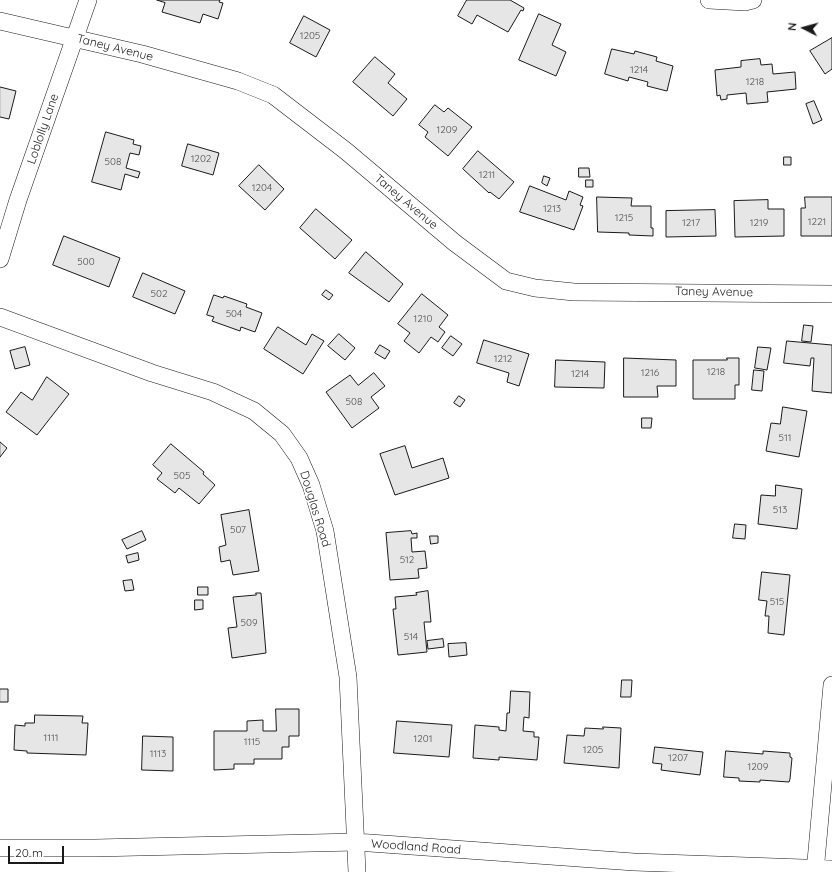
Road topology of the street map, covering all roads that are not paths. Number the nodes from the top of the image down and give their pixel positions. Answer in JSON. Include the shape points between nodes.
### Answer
{"nodes":[{"id":1,"x":88,"y":0,"type":"edge"},
{"id":2,"x":709,"y":0,"type":"edge"},
{"id":3,"x":753,"y":0,"type":"edge"},
{"id":4,"x":0,"y":21,"type":"edge"},
{"id":5,"x":75,"y":37,"type":"junction"},
{"id":6,"x":0,"y":260,"type":"edge"},
{"id":7,"x":832,"y":294,"type":"edge"},
{"id":8,"x":0,"y":317,"type":"edge"},
{"id":9,"x":832,"y":685,"type":"edge"},
{"id":10,"x":356,"y":842,"type":"junction"},
{"id":11,"x":0,"y":848,"type":"edge"},
{"id":12,"x":634,"y":867,"type":"edge"},
{"id":13,"x":832,"y":869,"type":"edge"},
{"id":14,"x":815,"y":871,"type":"edge"},
{"id":15,"x":357,"y":872,"type":"edge"}],
"edges":[{"from":1,"to":5,"type":"street","name":"Loblolly Lane"},
{"from":2,"to":3,"type":"street"},
{"from":4,"to":5,"type":"street","name":"Taney Avenue"},
{"from":5,"to":6,"type":"street","name":"Loblolly Lane","via":[[18,200]]},
{"from":5,"to":7,"type":"street","name":"Taney Avenue","via":[[238,81],[273,95],[506,281],[535,288],[574,292]]},
{"from":8,"to":10,"type":"street","name":"Douglas Road","via":[[152,373],[213,392],[254,411],[282,434],[299,458],[311,485],[325,531],[348,677]]},
{"from":9,"to":14,"type":"street"},
{"from":10,"to":11,"type":"street","name":"Woodland Road"},
{"from":10,"to":12,"type":"street","name":"Woodland Road"},
{"from":10,"to":15,"type":"street","name":"Douglas Road"},
{"from":12,"to":14,"type":"street","name":"Woodland Road"},
{"from":13,"to":14,"type":"street","name":"Woodland Road"}]}
